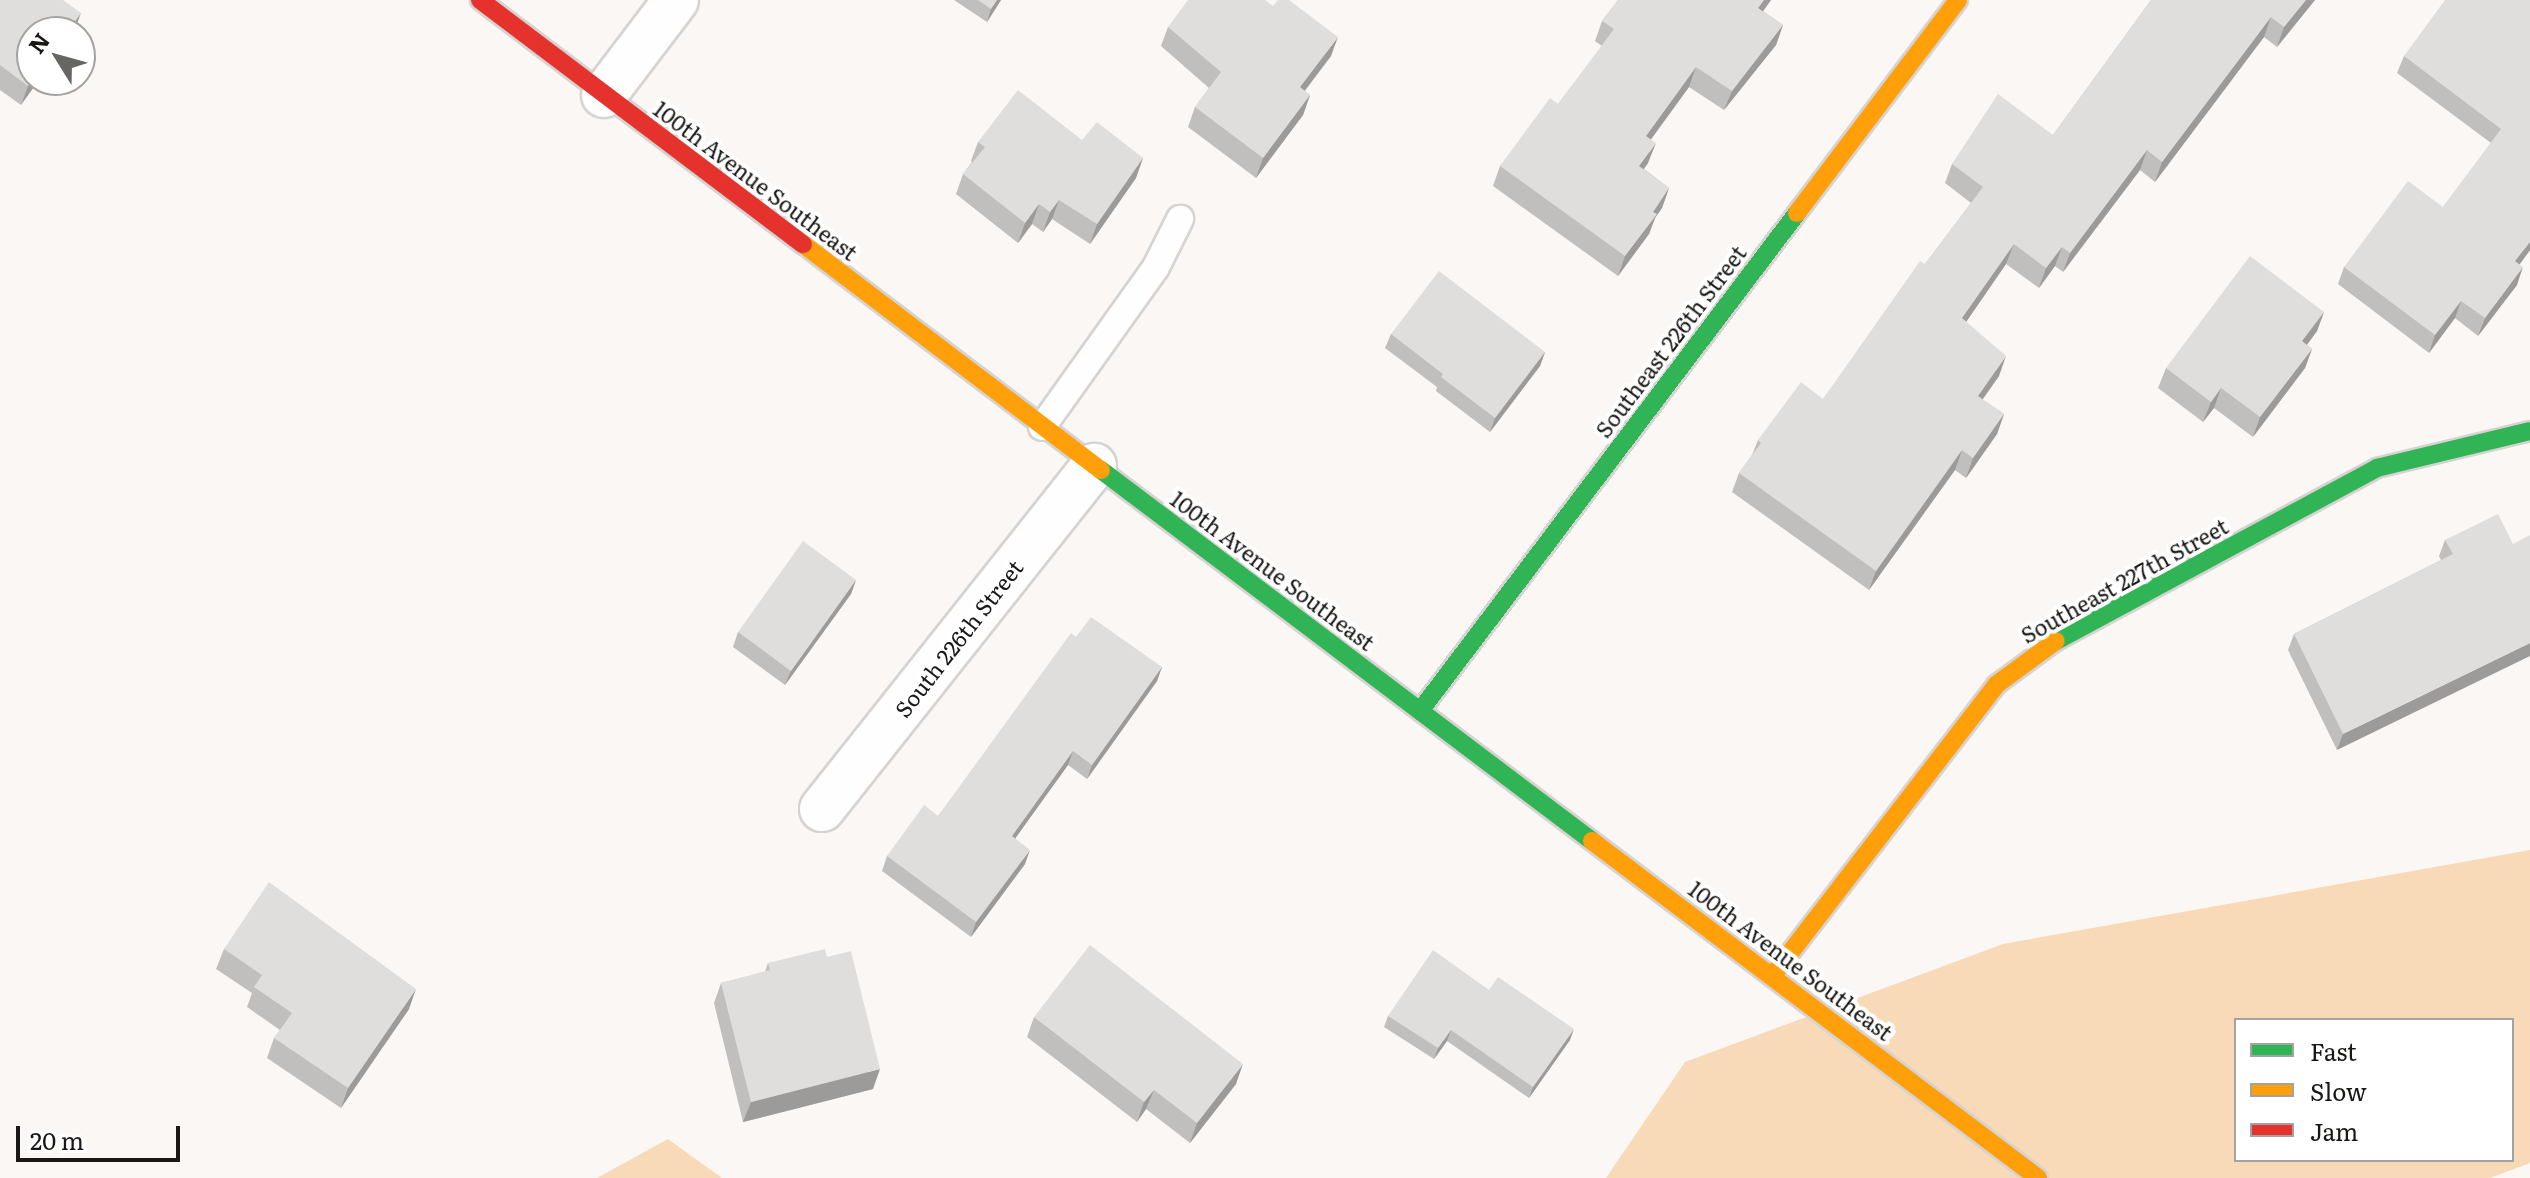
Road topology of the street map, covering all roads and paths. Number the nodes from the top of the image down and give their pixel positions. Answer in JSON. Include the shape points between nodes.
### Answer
{"nodes":[{"id":1,"x":480,"y":0,"type":"edge"},
{"id":2,"x":676,"y":0,"type":"edge"},
{"id":3,"x":1958,"y":0,"type":"edge"},
{"id":4,"x":604,"y":95,"type":"junction"},
{"id":5,"x":1180,"y":219,"type":"dead end"},
{"id":6,"x":1042,"y":427,"type":"junction"},
{"id":7,"x":2530,"y":431,"type":"edge"},
{"id":8,"x":1094,"y":466,"type":"junction"},
{"id":9,"x":1420,"y":711,"type":"junction"},
{"id":10,"x":822,"y":809,"type":"dead end"},
{"id":11,"x":1773,"y":975,"type":"junction"},
{"id":12,"x":2038,"y":1178,"type":"edge"}],
"edges":[{"from":1,"to":4,"type":"street","name":"100th Avenue Southeast"},
{"from":2,"to":4,"type":"street"},
{"from":3,"to":9,"type":"street","name":"Southeast 226th Street"},
{"from":4,"to":6,"type":"street","name":"100th Avenue Southeast"},
{"from":5,"to":6,"type":"lane","via":[[1156,267]]},
{"from":6,"to":8,"type":"street","name":"100th Avenue Southeast"},
{"from":7,"to":11,"type":"street","name":"Southeast 227th Street","via":[[2377,468],[2045,647],[1996,685]]},
{"from":8,"to":9,"type":"street","name":"100th Avenue Southeast"},
{"from":8,"to":10,"type":"street","name":"South 226th Street"},
{"from":9,"to":11,"type":"street","name":"100th Avenue Southeast"},
{"from":11,"to":12,"type":"street","name":"100th Avenue Southeast"}]}
